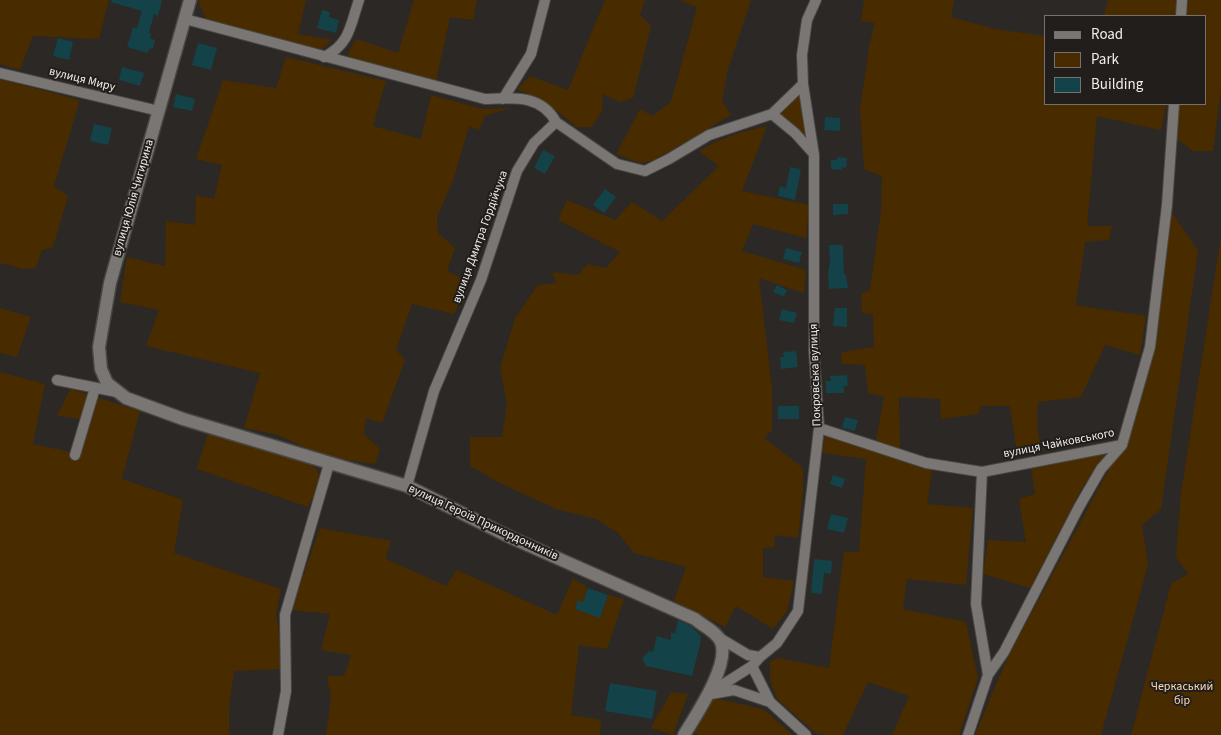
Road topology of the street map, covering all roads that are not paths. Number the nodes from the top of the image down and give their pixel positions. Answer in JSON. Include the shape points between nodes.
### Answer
{"nodes":[{"id":1,"x":190,"y":0,"type":"edge"},
{"id":2,"x":359,"y":0,"type":"edge"},
{"id":3,"x":545,"y":0,"type":"edge"},
{"id":4,"x":816,"y":0,"type":"edge"},
{"id":5,"x":1182,"y":0,"type":"edge"},
{"id":6,"x":1181,"y":15,"type":"edge"},
{"id":7,"x":185,"y":19,"type":"junction"},
{"id":8,"x":324,"y":57,"type":"junction"},
{"id":9,"x":0,"y":73,"type":"edge"},
{"id":10,"x":803,"y":84,"type":"junction"},
{"id":11,"x":503,"y":99,"type":"junction"},
{"id":12,"x":1174,"y":105,"type":"edge"},
{"id":13,"x":159,"y":111,"type":"junction"},
{"id":14,"x":772,"y":114,"type":"junction"},
{"id":15,"x":556,"y":122,"type":"junction"},
{"id":16,"x":814,"y":155,"type":"junction"},
{"id":17,"x":57,"y":380,"type":"dead end"},
{"id":18,"x":95,"y":388,"type":"junction"},
{"id":19,"x":118,"y":392,"type":"junction"},
{"id":20,"x":820,"y":428,"type":"junction"},
{"id":21,"x":1122,"y":445,"type":"junction"},
{"id":22,"x":75,"y":456,"type":"dead end"},
{"id":23,"x":329,"y":464,"type":"junction"},
{"id":24,"x":982,"y":472,"type":"junction"},
{"id":25,"x":407,"y":486,"type":"junction"},
{"id":26,"x":718,"y":636,"type":"junction"},
{"id":27,"x":760,"y":657,"type":"junction"},
{"id":28,"x":752,"y":666,"type":"junction"},
{"id":29,"x":988,"y":675,"type":"junction"},
{"id":30,"x":708,"y":694,"type":"junction"},
{"id":31,"x":770,"y":702,"type":"junction"},
{"id":32,"x":278,"y":735,"type":"edge"},
{"id":33,"x":684,"y":735,"type":"edge"},
{"id":34,"x":806,"y":735,"type":"edge"},
{"id":35,"x":968,"y":735,"type":"edge"}],
"edges":[{"from":1,"to":7,"type":"street","name":"вулиця Юлія Чигирина"},
{"from":2,"to":8,"type":"street","via":[[344,41]]},
{"from":3,"to":11,"type":"street","via":[[531,54]]},
{"from":4,"to":10,"type":"street","name":"Покровська вулиця","via":[[806,20]]},
{"from":5,"to":6,"type":"street"},
{"from":7,"to":8,"type":"street"},
{"from":7,"to":13,"type":"street","name":"вулиця Юлія Чигирина"},
{"from":8,"to":11,"type":"street","via":[[485,99]]},
{"from":9,"to":13,"type":"street","name":"вулиця Миру"},
{"from":10,"to":14,"type":"street"},
{"from":10,"to":16,"type":"street","name":"Покровська вулиця"},
{"from":11,"to":15,"type":"street","via":[[521,98],[537,103],[551,113]]},
{"from":12,"to":21,"type":"street","name":"вулиця Чайковського","via":[[1167,205],[1150,347]]},
{"from":13,"to":19,"type":"street","name":"вулиця Юлія Чигирина","via":[[110,283],[99,347],[103,376],[106,383]]},
{"from":14,"to":15,"type":"street","via":[[709,135],[644,170],[617,164]]},
{"from":14,"to":16,"type":"street"},
{"from":15,"to":25,"type":"street","name":"вулиця Дмитра Гордійчука","via":[[534,143],[517,171],[481,280],[434,392]]},
{"from":16,"to":20,"type":"street","name":"Покровська вулиця","via":[[814,351]]},
{"from":17,"to":18,"type":"street","name":"вулиця Героїв Прикордонників"},
{"from":18,"to":19,"type":"street","name":"вулиця Героїв Прикордонників"},
{"from":18,"to":22,"type":"street"},
{"from":19,"to":23,"type":"street","name":"вулиця Героїв Прикордонників","via":[[183,419]]},
{"from":20,"to":24,"type":"street","via":[[926,463]]},
{"from":20,"to":27,"type":"street","name":"Покровська вулиця","via":[[798,611],[777,643]]},
{"from":21,"to":24,"type":"street","name":"вулиця Чайковського"},
{"from":21,"to":29,"type":"street","via":[[1101,469],[1004,652]]},
{"from":23,"to":25,"type":"street","name":"вулиця Героїв Прикордонників"},
{"from":23,"to":32,"type":"street","via":[[285,615],[286,690]]},
{"from":24,"to":29,"type":"street","via":[[976,604]]},
{"from":25,"to":26,"type":"street","name":"вулиця Героїв Прикордонників","via":[[512,538],[695,620]]},
{"from":26,"to":27,"type":"street","via":[[748,655]]},
{"from":26,"to":30,"type":"street","via":[[723,650],[722,659]]},
{"from":27,"to":28,"type":"street","name":"Покровська вулиця"},
{"from":28,"to":30,"type":"street","name":"Покровська вулиця"},
{"from":28,"to":31,"type":"street"},
{"from":29,"to":35,"type":"street"},
{"from":30,"to":31,"type":"street","via":[[734,690]]},
{"from":30,"to":33,"type":"street","name":"Покровська вулиця"},
{"from":31,"to":34,"type":"street"}]}
